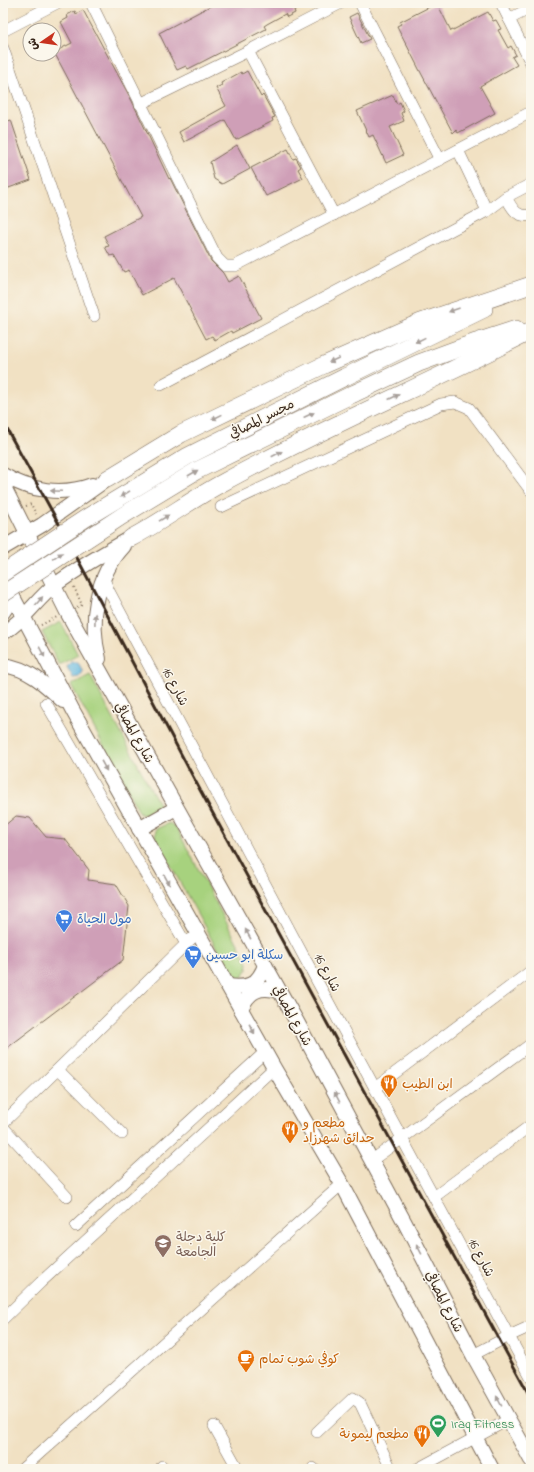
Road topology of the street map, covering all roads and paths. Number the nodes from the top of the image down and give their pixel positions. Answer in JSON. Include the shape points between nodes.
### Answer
{"nodes":[{"id":1,"x":57,"y":3,"type":"edge"},
{"id":2,"x":91,"y":3,"type":"edge"},
{"id":3,"x":341,"y":3,"type":"edge"},
{"id":4,"x":360,"y":3,"type":"edge"},
{"id":5,"x":501,"y":3,"type":"edge"},
{"id":6,"x":531,"y":8,"type":"edge"},
{"id":7,"x":509,"y":19,"type":"junction"},
{"id":8,"x":3,"y":31,"type":"edge"},
{"id":9,"x":3,"y":48,"type":"edge"},
{"id":10,"x":248,"y":51,"type":"junction"},
{"id":11,"x":531,"y":63,"type":"edge"},
{"id":12,"x":140,"y":104,"type":"junction"},
{"id":13,"x":531,"y":112,"type":"edge"},
{"id":14,"x":458,"y":150,"type":"junction"},
{"id":15,"x":440,"y":160,"type":"junction"},
{"id":16,"x":531,"y":184,"type":"edge"},
{"id":17,"x":506,"y":197,"type":"junction"},
{"id":18,"x":487,"y":211,"type":"junction"},
{"id":19,"x":334,"y":215,"type":"junction"},
{"id":20,"x":531,"y":215,"type":"edge"},
{"id":21,"x":531,"y":286,"type":"edge"},
{"id":22,"x":94,"y":316,"type":"dead end"},
{"id":23,"x":531,"y":325,"type":"edge"},
{"id":24,"x":531,"y":331,"type":"edge"},
{"id":25,"x":161,"y":385,"type":"dead end"},
{"id":26,"x":3,"y":475,"type":"edge"},
{"id":27,"x":101,"y":483,"type":"junction"},
{"id":28,"x":3,"y":485,"type":"edge"},
{"id":29,"x":531,"y":491,"type":"edge"},
{"id":30,"x":85,"y":507,"type":"dead end"},
{"id":31,"x":221,"y":507,"type":"dead end"},
{"id":32,"x":28,"y":540,"type":"junction"},
{"id":33,"x":99,"y":540,"type":"dead end"},
{"id":34,"x":126,"y":542,"type":"junction"},
{"id":35,"x":3,"y":548,"type":"edge"},
{"id":36,"x":3,"y":573,"type":"edge"},
{"id":37,"x":104,"y":579,"type":"junction"},
{"id":38,"x":51,"y":580,"type":"junction"},
{"id":39,"x":8,"y":596,"type":"edge"},
{"id":40,"x":3,"y":612,"type":"edge"},
{"id":41,"x":24,"y":617,"type":"junction"},
{"id":42,"x":3,"y":633,"type":"edge"},
{"id":43,"x":3,"y":664,"type":"edge"},
{"id":44,"x":102,"y":671,"type":"junction"},
{"id":45,"x":46,"y":703,"type":"dead end"},
{"id":46,"x":72,"y":711,"type":"junction"},
{"id":47,"x":176,"y":808,"type":"junction"},
{"id":48,"x":139,"y":829,"type":"junction"},
{"id":49,"x":198,"y":933,"type":"junction"},
{"id":50,"x":186,"y":944,"type":"junction"},
{"id":51,"x":265,"y":966,"type":"junction"},
{"id":52,"x":531,"y":971,"type":"edge"},
{"id":53,"x":228,"y":986,"type":"junction"},
{"id":54,"x":279,"y":991,"type":"junction"},
{"id":55,"x":241,"y":1009,"type":"junction"},
{"id":56,"x":531,"y":1044,"type":"edge"},
{"id":57,"x":265,"y":1052,"type":"junction"},
{"id":58,"x":274,"y":1068,"type":"junction"},
{"id":59,"x":58,"y":1070,"type":"junction"},
{"id":60,"x":375,"y":1088,"type":"junction"},
{"id":61,"x":3,"y":1123,"type":"edge"},
{"id":62,"x":531,"y":1125,"type":"edge"},
{"id":63,"x":3,"y":1127,"type":"edge"},
{"id":64,"x":122,"y":1134,"type":"dead end"},
{"id":65,"x":402,"y":1139,"type":"junction"},
{"id":66,"x":372,"y":1161,"type":"junction"},
{"id":67,"x":342,"y":1184,"type":"junction"},
{"id":68,"x":67,"y":1197,"type":"dead end"},
{"id":69,"x":434,"y":1198,"type":"junction"},
{"id":70,"x":76,"y":1226,"type":"dead end"},
{"id":71,"x":3,"y":1320,"type":"edge"},
{"id":72,"x":531,"y":1326,"type":"edge"},
{"id":73,"x":509,"y":1336,"type":"junction"},
{"id":74,"x":473,"y":1355,"type":"junction"},
{"id":75,"x":531,"y":1377,"type":"edge"},
{"id":76,"x":508,"y":1420,"type":"junction"},
{"id":77,"x":214,"y":1426,"type":"dead end"},
{"id":78,"x":317,"y":1432,"type":"dead end"},
{"id":79,"x":475,"y":1438,"type":"junction"},
{"id":80,"x":531,"y":1460,"type":"edge"},
{"id":81,"x":22,"y":1469,"type":"edge"},
{"id":82,"x":238,"y":1469,"type":"edge"},
{"id":83,"x":391,"y":1469,"type":"edge"},
{"id":84,"x":417,"y":1469,"type":"edge"},
{"id":85,"x":492,"y":1469,"type":"edge"}],
"edges":[{"from":1,"to":8,"type":"street"},
{"from":2,"to":12,"type":"street"},
{"from":3,"to":10,"type":"street"},
{"from":4,"to":15,"type":"street"},
{"from":5,"to":7,"type":"street"},
{"from":6,"to":7,"type":"street"},
{"from":7,"to":11,"type":"street"},
{"from":9,"to":22,"type":"street"},
{"from":10,"to":12,"type":"street"},
{"from":10,"to":19,"type":"street"},
{"from":12,"to":19,"type":"street","via":[[217,258],[225,266],[235,266]]},
{"from":13,"to":14,"type":"street"},
{"from":14,"to":15,"type":"street"},
{"from":14,"to":18,"type":"street"},
{"from":15,"to":19,"type":"street"},
{"from":16,"to":17,"type":"street"},
{"from":17,"to":18,"type":"street"},
{"from":17,"to":20,"type":"street","via":[[514,211],[520,215]]},
{"from":18,"to":25,"type":"street"},
{"from":21,"to":27,"type":"highway","one_way":true,"via":[[421,322],[324,365],[181,434]]},
{"from":21,"to":36,"type":"highway","name":"مجسر المصافي","one_way":true,"bridge":true,"via":[[188,456],[86,518]]},
{"from":39,"to":23,"type":"highway","name":"مجسر المصافي","one_way":true,"bridge":true,"via":[[116,520],[196,471],[419,364],[476,342]]},
{"from":34,"to":24,"type":"highway","one_way":true,"via":[[223,482]]},
{"from":27,"to":26,"type":"main road","one_way":true,"via":[[59,492],[15,483]]},
{"from":27,"to":30,"type":"main road"},
{"from":27,"to":32,"type":"main road","via":[[55,516]]},
{"from":28,"to":32,"type":"main road"},
{"from":29,"to":31,"type":"street","via":[[469,408],[455,402],[442,404]]},
{"from":32,"to":35,"type":"main road"},
{"from":33,"to":34,"type":"main road","via":[[107,544]]},
{"from":34,"to":37,"type":"main road","via":[[109,565]]},
{"from":34,"to":38,"type":"main road"},
{"from":44,"to":37,"type":"main road","one_way":true,"via":[[95,645],[94,617]]},
{"from":37,"to":60,"type":"street","name":"شارع 16"},
{"from":41,"to":38,"type":"main road","one_way":true},
{"from":38,"to":44,"type":"main road","name":"شارع المصافي"},
{"from":39,"to":40,"type":"main road"},
{"from":39,"to":41,"type":"main road"},
{"from":41,"to":42,"type":"main road"},
{"from":41,"to":46,"type":"main road","one_way":true},
{"from":43,"to":46,"type":"main road","via":[[26,671],[45,683]]},
{"from":44,"to":47,"type":"main road","name":"شارع المصافي"},
{"from":45,"to":50,"type":"street"},
{"from":46,"to":48,"type":"main road","one_way":true},
{"from":47,"to":48,"type":"main road"},
{"from":51,"to":47,"type":"main road","name":"شارع المصافي","one_way":true},
{"from":48,"to":49,"type":"main road","one_way":true},
{"from":49,"to":50,"type":"street"},
{"from":49,"to":53,"type":"main road"},
{"from":50,"to":59,"type":"street"},
{"from":51,"to":53,"type":"main road","via":[[252,984],[238,988]]},
{"from":51,"to":54,"type":"main road","name":"شارع المصافي"},
{"from":52,"to":60,"type":"street"},
{"from":53,"to":55,"type":"main road"},
{"from":54,"to":55,"type":"main road","via":[[256,991],[244,1001]]},
{"from":66,"to":54,"type":"main road","name":"شارع المصافي","one_way":true},
{"from":55,"to":57,"type":"main road","one_way":true},
{"from":56,"to":65,"type":"street"},
{"from":57,"to":58,"type":"main road"},
{"from":57,"to":70,"type":"street"},
{"from":58,"to":67,"type":"main road"},
{"from":58,"to":71,"type":"street"},
{"from":59,"to":61,"type":"street"},
{"from":59,"to":64,"type":"street"},
{"from":60,"to":65,"type":"street","name":"شارع 16"},
{"from":62,"to":69,"type":"street"},
{"from":63,"to":68,"type":"street"},
{"from":65,"to":66,"type":"street"},
{"from":65,"to":69,"type":"street","name":"شارع 16"},
{"from":74,"to":66,"type":"main road","name":"شارع المصافي","one_way":true},
{"from":67,"to":79,"type":"main road"},
{"from":67,"to":81,"type":"street"},
{"from":69,"to":73,"type":"street","name":"شارع 16"},
{"from":72,"to":73,"type":"street"},
{"from":73,"to":74,"type":"street"},
{"from":73,"to":75,"type":"street","name":"شارع 16"},
{"from":76,"to":74,"type":"main road","name":"شارع المصافي","one_way":true},
{"from":76,"to":79,"type":"street"},
{"from":76,"to":80,"type":"main road","name":"شارع المصافي"},
{"from":77,"to":82,"type":"street"},
{"from":78,"to":83,"type":"street","via":[[353,1398],[360,1403]]},
{"from":79,"to":84,"type":"street"},
{"from":79,"to":85,"type":"main road"}]}
